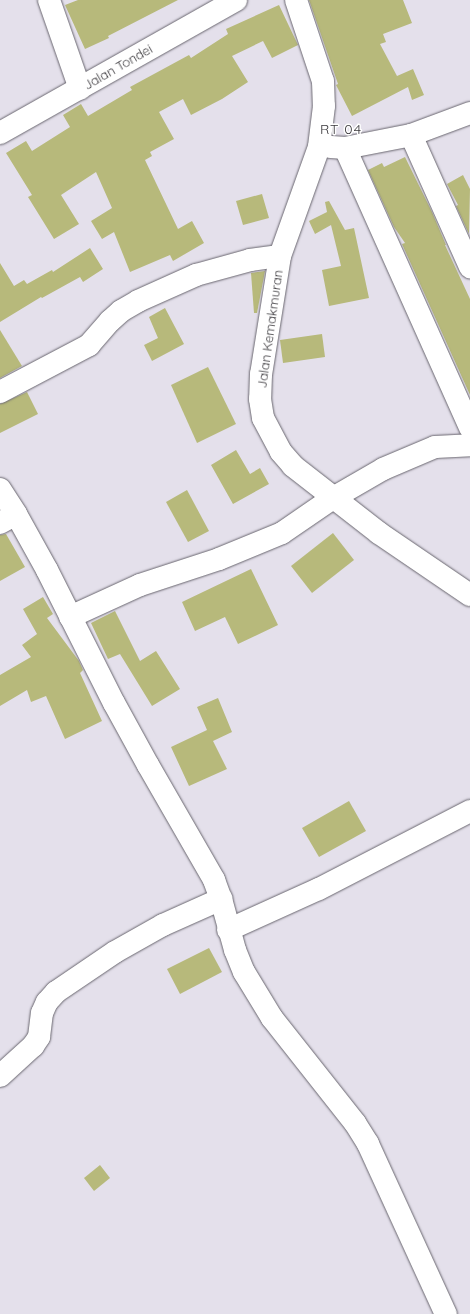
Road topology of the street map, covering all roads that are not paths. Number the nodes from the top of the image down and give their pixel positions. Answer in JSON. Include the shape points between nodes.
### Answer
{"nodes":[{"id":1,"x":49,"y":0,"type":"edge"},
{"id":2,"x":236,"y":0,"type":"edge"},
{"id":3,"x":296,"y":0,"type":"edge"},
{"id":4,"x":80,"y":89,"type":"junction"},
{"id":5,"x":470,"y":114,"type":"edge"},
{"id":6,"x":0,"y":133,"type":"edge"},
{"id":7,"x":411,"y":135,"type":"junction"},
{"id":8,"x":320,"y":147,"type":"junction"},
{"id":9,"x":345,"y":148,"type":"junction"},
{"id":10,"x":280,"y":256,"type":"junction"},
{"id":11,"x":470,"y":267,"type":"edge"},
{"id":12,"x":0,"y":392,"type":"edge"},
{"id":13,"x":470,"y":428,"type":"edge"},
{"id":14,"x":470,"y":445,"type":"edge"},
{"id":15,"x":0,"y":489,"type":"edge"},
{"id":16,"x":333,"y":498,"type":"junction"},
{"id":17,"x":8,"y":518,"type":"edge"},
{"id":18,"x":470,"y":595,"type":"edge"},
{"id":19,"x":70,"y":617,"type":"junction"},
{"id":20,"x":470,"y":811,"type":"edge"},
{"id":21,"x":221,"y":899,"type":"junction"},
{"id":22,"x":228,"y":930,"type":"junction"},
{"id":23,"x":0,"y":1076,"type":"edge"},
{"id":24,"x":446,"y":1314,"type":"edge"}],
"edges":[{"from":1,"to":4,"type":"street"},
{"from":2,"to":4,"type":"street","name":"Jalan Tondei"},
{"from":3,"to":8,"type":"street","name":"Jalan Kemakmuran","via":[[324,81]]},
{"from":4,"to":6,"type":"street","name":"Jalan Tondei"},
{"from":5,"to":7,"type":"street"},
{"from":7,"to":9,"type":"street"},
{"from":7,"to":11,"type":"street"},
{"from":8,"to":9,"type":"street"},
{"from":8,"to":10,"type":"street","name":"Jalan Kemakmuran"},
{"from":9,"to":13,"type":"street"},
{"from":10,"to":12,"type":"street","via":[[250,260],[196,275],[138,301],[115,316],[90,345]]},
{"from":10,"to":16,"type":"street","name":"Jalan Kemakmuran","via":[[261,374],[260,399],[263,418],[281,452],[293,466]]},
{"from":14,"to":16,"type":"street","via":[[435,447],[383,469]]},
{"from":15,"to":17,"type":"street"},
{"from":16,"to":18,"type":"street","name":"Jalan Kemakmuran"},
{"from":16,"to":19,"type":"street","via":[[282,533],[219,559],[140,585]]},
{"from":17,"to":19,"type":"street"},
{"from":19,"to":21,"type":"street","via":[[148,765],[195,844]]},
{"from":20,"to":22,"type":"street","via":[[319,889]]},
{"from":21,"to":22,"type":"street"},
{"from":21,"to":23,"type":"street","via":[[163,925],[115,952],[56,992],[42,1013],[39,1037],[33,1046]]},
{"from":22,"to":24,"type":"street","via":[[244,972],[264,1005],[355,1123],[368,1144]]}]}
